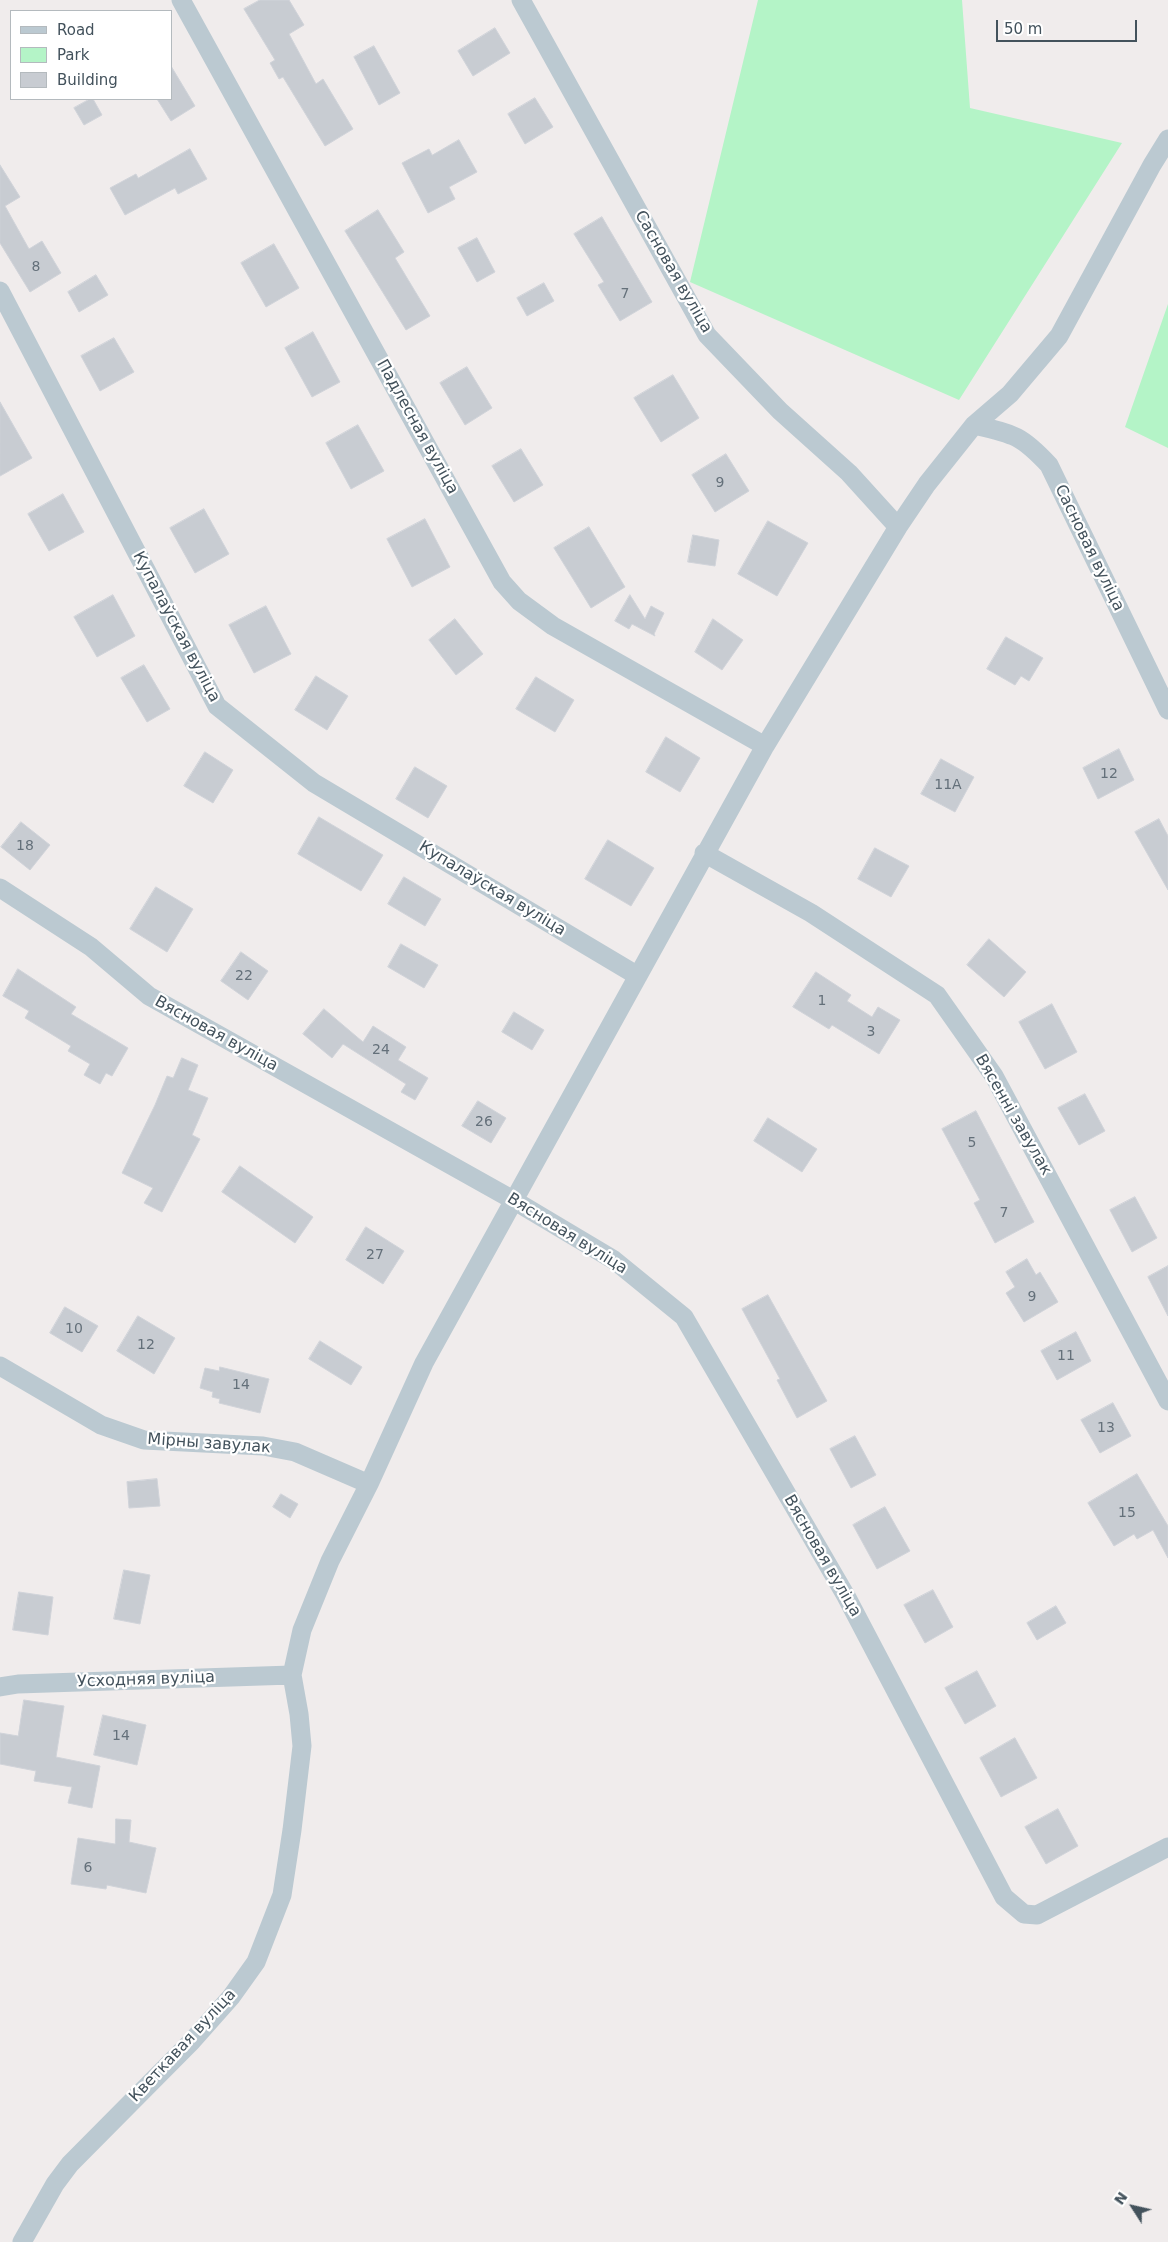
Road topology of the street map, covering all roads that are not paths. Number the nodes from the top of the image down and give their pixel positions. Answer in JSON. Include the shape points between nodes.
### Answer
{"nodes":[{"id":1,"x":181,"y":0,"type":"edge"},
{"id":2,"x":521,"y":0,"type":"edge"},
{"id":3,"x":1168,"y":139,"type":"edge"},
{"id":4,"x":0,"y":291,"type":"edge"},
{"id":5,"x":974,"y":425,"type":"junction"},
{"id":6,"x":898,"y":527,"type":"junction"},
{"id":7,"x":1168,"y":710,"type":"edge"},
{"id":8,"x":765,"y":746,"type":"junction"},
{"id":9,"x":704,"y":853,"type":"junction"},
{"id":10,"x":0,"y":888,"type":"edge"},
{"id":11,"x":638,"y":976,"type":"junction"},
{"id":12,"x":515,"y":1201,"type":"junction"},
{"id":13,"x":0,"y":1366,"type":"edge"},
{"id":14,"x":1168,"y":1401,"type":"edge"},
{"id":15,"x":370,"y":1484,"type":"junction"},
{"id":16,"x":292,"y":1675,"type":"junction"},
{"id":17,"x":0,"y":1687,"type":"edge"},
{"id":18,"x":1168,"y":1847,"type":"edge"},
{"id":19,"x":22,"y":2242,"type":"edge"}],
"edges":[{"from":1,"to":8,"type":"street","name":"Падлесная вуліца","via":[[502,582],[519,602],[553,626]]},
{"from":2,"to":6,"type":"street","name":"Сасновая вуліца","via":[[707,335],[780,411],[849,473]]},
{"from":3,"to":5,"type":"street","via":[[1059,336],[1010,394]]},
{"from":4,"to":11,"type":"street","name":"Купалаўская вуліца","via":[[217,706],[314,784]]},
{"from":5,"to":6,"type":"street"},
{"from":5,"to":7,"type":"street","name":"Сасновая вуліца","via":[[1008,432],[1029,444],[1049,465]]},
{"from":6,"to":8,"type":"street"},
{"from":8,"to":9,"type":"street"},
{"from":9,"to":11,"type":"street"},
{"from":9,"to":14,"type":"street","name":"Вясенні завулак","via":[[811,912],[937,995],[994,1076]]},
{"from":10,"to":12,"type":"street","name":"Вясновая вуліца","via":[[91,947],[149,996]]},
{"from":11,"to":12,"type":"street"},
{"from":12,"to":15,"type":"street","via":[[424,1363]]},
{"from":12,"to":18,"type":"street","name":"Вясновая вуліца","via":[[614,1260],[684,1317],[846,1596],[1004,1897],[1024,1914],[1037,1915]]},
{"from":13,"to":15,"type":"street","name":"Мірны завулак","via":[[101,1425],[144,1440],[263,1446],[295,1452]]},
{"from":15,"to":16,"type":"street","via":[[327,1569],[302,1630]]},
{"from":16,"to":17,"type":"street","name":"Усходняя вуліца"},
{"from":16,"to":19,"type":"street","name":"Кветкавая вуліца","via":[[302,1746],[292,1830],[282,1895],[256,1962],[231,1997],[192,2041],[70,2164]]}]}
